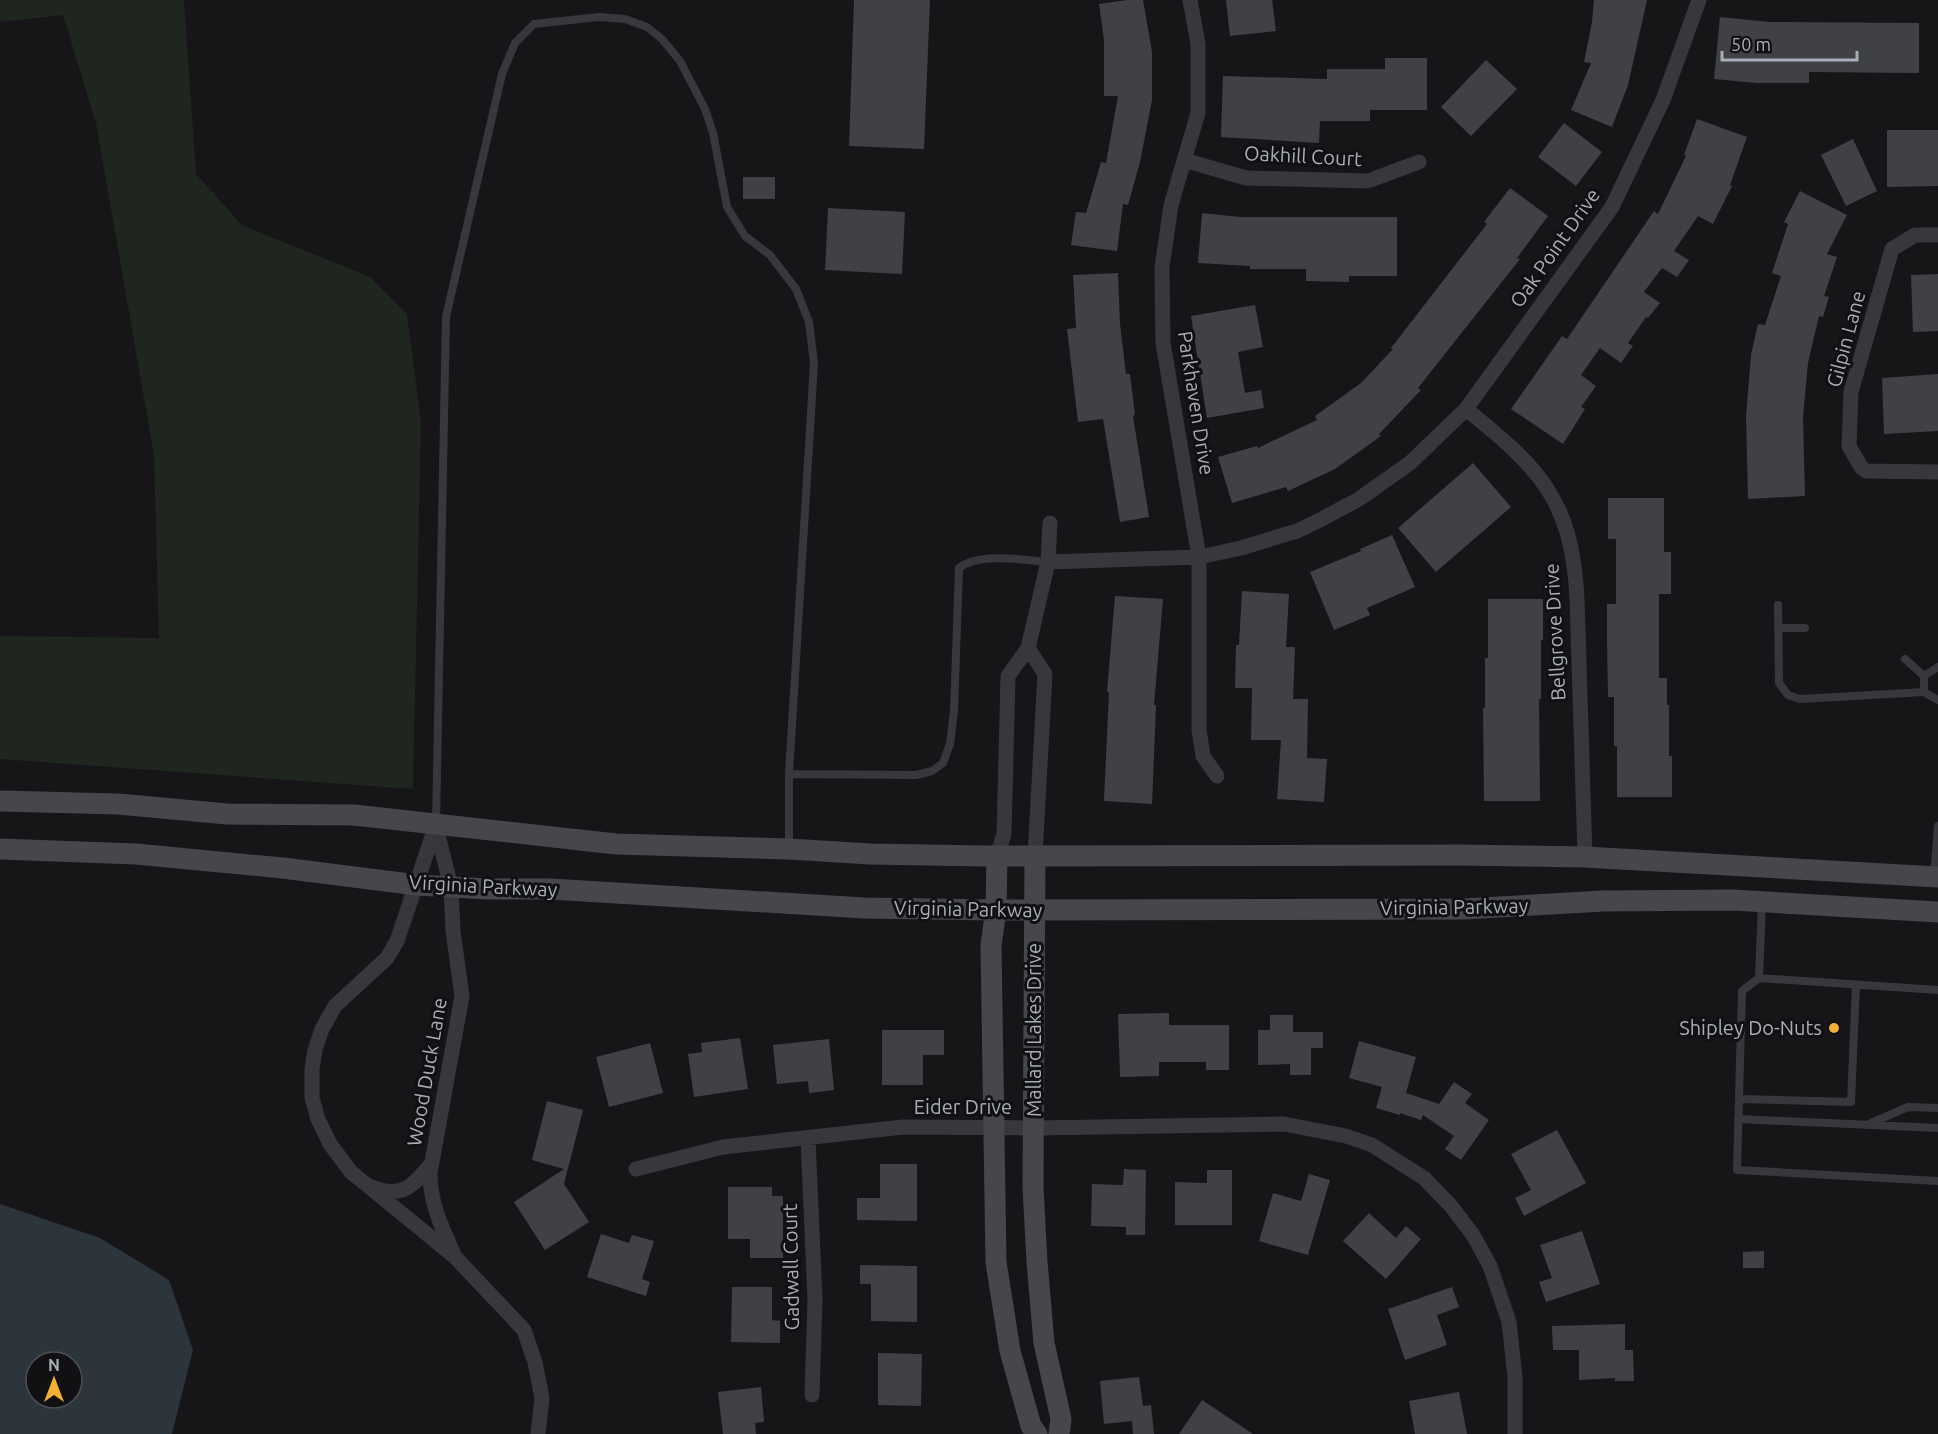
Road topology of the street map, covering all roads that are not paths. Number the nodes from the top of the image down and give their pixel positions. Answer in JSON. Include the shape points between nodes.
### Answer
{"nodes":[{"id":1,"x":1190,"y":0,"type":"edge"},
{"id":2,"x":1699,"y":0,"type":"edge"},
{"id":3,"x":1184,"y":160,"type":"junction"},
{"id":4,"x":1419,"y":162,"type":"dead end"},
{"id":5,"x":1938,"y":235,"type":"edge"},
{"id":6,"x":1466,"y":409,"type":"junction"},
{"id":7,"x":1938,"y":472,"type":"edge"},
{"id":8,"x":1050,"y":524,"type":"dead end"},
{"id":9,"x":1199,"y":557,"type":"junction"},
{"id":10,"x":1048,"y":562,"type":"junction"},
{"id":11,"x":1778,"y":605,"type":"dead end"},
{"id":12,"x":1778,"y":628,"type":"junction"},
{"id":13,"x":1805,"y":628,"type":"dead end"},
{"id":14,"x":1028,"y":648,"type":"junction"},
{"id":15,"x":1905,"y":659,"type":"dead end"},
{"id":16,"x":1938,"y":667,"type":"edge"},
{"id":17,"x":1924,"y":676,"type":"junction"},
{"id":18,"x":1924,"y":692,"type":"junction"},
{"id":19,"x":1938,"y":700,"type":"edge"},
{"id":20,"x":789,"y":774,"type":"junction"},
{"id":21,"x":1217,"y":776,"type":"dead end"},
{"id":22,"x":0,"y":801,"type":"edge"},
{"id":23,"x":436,"y":825,"type":"junction"},
{"id":24,"x":1938,"y":826,"type":"edge"},
{"id":25,"x":0,"y":849,"type":"edge"},
{"id":26,"x":789,"y":849,"type":"junction"},
{"id":27,"x":997,"y":856,"type":"junction"},
{"id":28,"x":1035,"y":856,"type":"junction"},
{"id":29,"x":1585,"y":857,"type":"junction"},
{"id":30,"x":1877,"y":874,"type":"junction"},
{"id":31,"x":1936,"y":877,"type":"edge"},
{"id":32,"x":417,"y":885,"type":"junction"},
{"id":33,"x":451,"y":887,"type":"junction"},
{"id":34,"x":1762,"y":901,"type":"junction"},
{"id":35,"x":1876,"y":907,"type":"junction"},
{"id":36,"x":996,"y":910,"type":"junction"},
{"id":37,"x":1033,"y":910,"type":"junction"},
{"id":38,"x":1938,"y":912,"type":"edge"},
{"id":39,"x":1759,"y":978,"type":"junction"},
{"id":40,"x":1856,"y":985,"type":"junction"},
{"id":41,"x":1938,"y":990,"type":"edge"},
{"id":42,"x":1739,"y":1099,"type":"junction"},
{"id":43,"x":1938,"y":1108,"type":"edge"},
{"id":44,"x":1738,"y":1119,"type":"junction"},
{"id":45,"x":1867,"y":1125,"type":"junction"},
{"id":46,"x":992,"y":1127,"type":"junction"},
{"id":47,"x":1035,"y":1128,"type":"junction"},
{"id":48,"x":1938,"y":1128,"type":"edge"},
{"id":49,"x":808,"y":1138,"type":"junction"},
{"id":50,"x":431,"y":1164,"type":"junction"},
{"id":51,"x":636,"y":1169,"type":"dead end"},
{"id":52,"x":1938,"y":1181,"type":"edge"},
{"id":53,"x":364,"y":1183,"type":"junction"},
{"id":54,"x":455,"y":1257,"type":"junction"},
{"id":55,"x":812,"y":1395,"type":"dead end"},
{"id":56,"x":538,"y":1434,"type":"edge"},
{"id":57,"x":1037,"y":1434,"type":"edge"},
{"id":58,"x":1059,"y":1434,"type":"edge"},
{"id":59,"x":1515,"y":1434,"type":"edge"}],
"edges":[{"from":1,"to":3,"type":"street","name":"Parkhaven Drive","via":[[1198,44],[1197,113]]},
{"from":2,"to":6,"type":"street","name":"Oak Point Drive","via":[[1663,100],[1612,207]]},
{"from":3,"to":4,"type":"street","name":"Oakhill Court","via":[[1246,178],[1368,181]]},
{"from":3,"to":9,"type":"street","name":"Parkhaven Drive","via":[[1170,205],[1162,267],[1163,343]]},
{"from":5,"to":7,"type":"street","name":"Gilpin Lane","via":[[1915,235],[1892,249],[1851,392],[1849,446],[1866,471]]},
{"from":6,"to":9,"type":"street","name":"Oak Point Drive","via":[[1410,463],[1359,500],[1297,531]]},
{"from":6,"to":29,"type":"street","name":"Bellgrove Drive","via":[[1533,470],[1555,501],[1569,535],[1577,598]]},
{"from":8,"to":10,"type":"street"},
{"from":9,"to":10,"type":"street","name":"Oak Point Drive"},
{"from":9,"to":21,"type":"street","name":"Parkhaven Drive","via":[[1198,730],[1203,756]]},
{"from":10,"to":14,"type":"street"},
{"from":10,"to":20,"type":"lane","via":[[980,559],[959,568],[954,711],[943,763],[916,775]]},
{"from":11,"to":12,"type":"lane"},
{"from":12,"to":13,"type":"lane"},
{"from":12,"to":18,"type":"lane","via":[[1779,682],[1788,695],[1800,699]]},
{"from":14,"to":27,"type":"street","via":[[1008,676],[1004,834]]},
{"from":14,"to":28,"type":"street","name":"Mallard Lakes Drive","via":[[1045,674]]},
{"from":15,"to":17,"type":"lane"},
{"from":16,"to":17,"type":"lane"},
{"from":17,"to":18,"type":"lane"},
{"from":18,"to":19,"type":"lane"},
{"from":20,"to":23,"type":"lane","via":[[814,363],[809,322],[795,289],[770,255],[745,236],[727,207],[705,109],[680,61],[662,39],[647,27],[625,19],[599,17],[534,24],[515,43],[502,74],[446,317]]},
{"from":20,"to":26,"type":"lane"},
{"from":22,"to":23,"type":"main road","via":[[118,804],[227,814],[354,815]]},
{"from":23,"to":26,"type":"main road","via":[[616,844]]},
{"from":23,"to":32,"type":"street","name":"Wood Duck Lane"},
{"from":23,"to":33,"type":"street","name":"Wood Duck Lane"},
{"from":24,"to":31,"type":"lane"},
{"from":25,"to":32,"type":"main road","name":"Virginia Parkway","via":[[136,854]]},
{"from":26,"to":27,"type":"main road"},
{"from":27,"to":28,"type":"main road"},
{"from":27,"to":36,"type":"main road"},
{"from":28,"to":29,"type":"main road"},
{"from":28,"to":37,"type":"main road","name":"Mallard Lakes Drive"},
{"from":29,"to":30,"type":"main road"},
{"from":30,"to":31,"type":"main road"},
{"from":30,"to":35,"type":"main road"},
{"from":32,"to":33,"type":"main road","name":"Virginia Parkway"},
{"from":32,"to":53,"type":"street","name":"Wood Duck Lane","via":[[397,941],[387,957],[335,1006],[315,1050],[312,1098],[318,1119],[330,1144]]},
{"from":33,"to":36,"type":"main road","name":"Virginia Parkway","via":[[550,889],[864,908]]},
{"from":33,"to":50,"type":"street","name":"Wood Duck Lane","via":[[462,996]]},
{"from":34,"to":35,"type":"main road","name":"Virginia Parkway"},
{"from":34,"to":37,"type":"main road","name":"Virginia Parkway","via":[[1604,901],[1451,909]]},
{"from":34,"to":39,"type":"lane"},
{"from":35,"to":38,"type":"main road","name":"Virginia Parkway"},
{"from":36,"to":37,"type":"main road","name":"Virginia Parkway"},
{"from":36,"to":46,"type":"main road","via":[[991,945]]},
{"from":37,"to":47,"type":"main road","name":"Mallard Lakes Drive"},
{"from":39,"to":40,"type":"lane"},
{"from":39,"to":42,"type":"lane","via":[[1742,991]]},
{"from":40,"to":41,"type":"lane"},
{"from":40,"to":42,"type":"lane","via":[[1851,1102]]},
{"from":42,"to":44,"type":"lane"},
{"from":43,"to":45,"type":"lane","via":[[1908,1107]]},
{"from":44,"to":45,"type":"lane"},
{"from":44,"to":52,"type":"lane","via":[[1737,1170]]},
{"from":45,"to":48,"type":"lane"},
{"from":46,"to":47,"type":"street","name":"Eider Drive"},
{"from":46,"to":49,"type":"street","name":"Eider Drive","via":[[903,1127]]},
{"from":46,"to":57,"type":"main road","via":[[996,1262],[1010,1351],[1031,1426]]},
{"from":47,"to":58,"type":"main road","name":"Mallard Lakes Drive","via":[[1037,1262],[1044,1343],[1061,1419]]},
{"from":47,"to":59,"type":"street","name":"Eider Drive","via":[[1284,1124],[1372,1145],[1424,1178],[1473,1235],[1501,1295],[1513,1347]]},
{"from":49,"to":51,"type":"street","name":"Eider Drive","via":[[723,1147]]},
{"from":49,"to":55,"type":"street","name":"Gadwall Court","via":[[815,1300]]},
{"from":50,"to":53,"type":"street","name":"Wood Duck Lane","via":[[412,1186],[398,1191],[384,1191]]},
{"from":50,"to":54,"type":"street","name":"Wood Duck Lane","via":[[432,1202]]},
{"from":53,"to":54,"type":"street","name":"Wood Duck Lane"},
{"from":54,"to":56,"type":"street","name":"Wood Duck Lane","via":[[524,1330],[542,1398]]}]}
